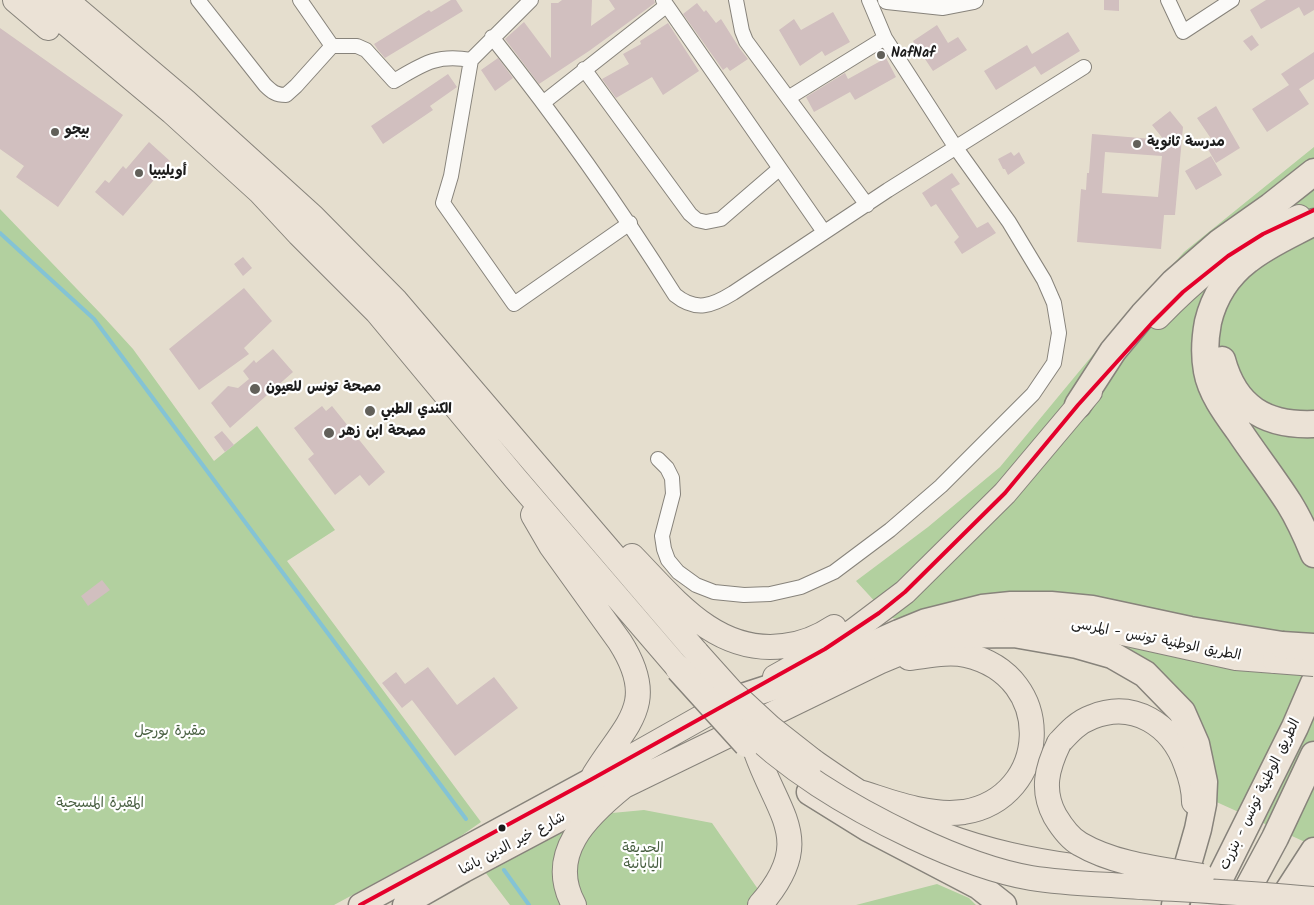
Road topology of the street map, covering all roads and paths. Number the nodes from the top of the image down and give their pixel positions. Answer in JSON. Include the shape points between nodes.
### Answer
{"nodes":[{"id":1,"x":15,"y":0,"type":"edge"},
{"id":2,"x":38,"y":0,"type":"edge"},
{"id":3,"x":66,"y":0,"type":"edge"},
{"id":4,"x":88,"y":0,"type":"edge"},
{"id":5,"x":198,"y":0,"type":"edge"},
{"id":6,"x":300,"y":0,"type":"edge"},
{"id":7,"x":531,"y":0,"type":"edge"},
{"id":8,"x":736,"y":0,"type":"edge"},
{"id":9,"x":869,"y":0,"type":"edge"},
{"id":10,"x":887,"y":0,"type":"edge"},
{"id":11,"x":974,"y":0,"type":"edge"},
{"id":12,"x":1168,"y":0,"type":"edge"},
{"id":13,"x":1232,"y":0,"type":"edge"},
{"id":14,"x":665,"y":3,"type":"edge"},
{"id":15,"x":492,"y":37,"type":"junction"},
{"id":16,"x":885,"y":38,"type":"junction"},
{"id":17,"x":332,"y":46,"type":"junction"},
{"id":18,"x":471,"y":60,"type":"junction"},
{"id":19,"x":584,"y":68,"type":"junction"},
{"id":20,"x":1084,"y":68,"type":"dead end"},
{"id":21,"x":788,"y":98,"type":"junction"},
{"id":22,"x":544,"y":102,"type":"junction"},
{"id":23,"x":178,"y":107,"type":"junction"},
{"id":24,"x":956,"y":148,"type":"junction"},
{"id":25,"x":779,"y":169,"type":"junction"},
{"id":26,"x":1314,"y":172,"type":"edge"},
{"id":27,"x":867,"y":205,"type":"junction"},
{"id":28,"x":1314,"y":210,"type":"edge"},
{"id":29,"x":1314,"y":222,"type":"edge"},
{"id":30,"x":630,"y":223,"type":"junction"},
{"id":31,"x":306,"y":226,"type":"junction"},
{"id":32,"x":824,"y":232,"type":"junction"},
{"id":33,"x":1314,"y":239,"type":"edge"},
{"id":34,"x":1078,"y":406,"type":"junction"},
{"id":35,"x":494,"y":418,"type":"junction"},
{"id":36,"x":1314,"y":424,"type":"edge"},
{"id":37,"x":658,"y":459,"type":"dead end"},
{"id":38,"x":515,"y":478,"type":"junction"},
{"id":39,"x":953,"y":546,"type":"junction"},
{"id":40,"x":1314,"y":554,"type":"edge"},
{"id":41,"x":944,"y":635,"type":"junction"},
{"id":42,"x":1314,"y":636,"type":"edge"},
{"id":43,"x":1314,"y":646,"type":"edge"},
{"id":44,"x":1278,"y":653,"type":"junction"},
{"id":45,"x":688,"y":661,"type":"junction"},
{"id":46,"x":879,"y":662,"type":"junction"},
{"id":47,"x":1314,"y":664,"type":"edge"},
{"id":48,"x":1314,"y":683,"type":"edge"},
{"id":49,"x":733,"y":700,"type":"junction"},
{"id":50,"x":1286,"y":745,"type":"junction"},
{"id":51,"x":752,"y":748,"type":"junction"},
{"id":52,"x":1314,"y":755,"type":"edge"},
{"id":53,"x":592,"y":779,"type":"junction"},
{"id":54,"x":624,"y":786,"type":"junction"},
{"id":55,"x":856,"y":791,"type":"junction"},
{"id":56,"x":1314,"y":851,"type":"edge"},
{"id":57,"x":1197,"y":865,"type":"junction"},
{"id":58,"x":1313,"y":887,"type":"edge"},
{"id":59,"x":360,"y":905,"type":"edge"},
{"id":60,"x":404,"y":905,"type":"edge"},
{"id":61,"x":574,"y":905,"type":"edge"},
{"id":62,"x":760,"y":905,"type":"edge"},
{"id":63,"x":1003,"y":905,"type":"edge"},
{"id":64,"x":1175,"y":905,"type":"edge"},
{"id":65,"x":1204,"y":905,"type":"edge"},
{"id":66,"x":1239,"y":905,"type":"edge"},
{"id":67,"x":1279,"y":905,"type":"edge"}],
"edges":[{"from":1,"to":31,"type":"highway","via":[[258,204]]},
{"from":2,"to":23,"type":"highway"},
{"from":3,"to":23,"type":"highway"},
{"from":4,"to":31,"type":"highway","via":[[202,96],[262,152],[290,185]]},
{"from":5,"to":17,"type":"street","via":[[265,85],[277,95],[286,95]]},
{"from":6,"to":17,"type":"street"},
{"from":7,"to":15,"type":"street"},
{"from":8,"to":21,"type":"street","via":[[746,41]]},
{"from":9,"to":16,"type":"street"},
{"from":10,"to":11,"type":"street","via":[[944,6]]},
{"from":12,"to":13,"type":"street","via":[[1184,32]]},
{"from":14,"to":19,"type":"street"},
{"from":14,"to":25,"type":"street"},
{"from":15,"to":18,"type":"street"},
{"from":15,"to":22,"type":"street"},
{"from":16,"to":21,"type":"street"},
{"from":16,"to":24,"type":"street"},
{"from":17,"to":18,"type":"street","via":[[357,46],[366,50],[394,81],[427,62],[443,58]]},
{"from":18,"to":30,"type":"street","via":[[451,176],[443,203],[514,304]]},
{"from":19,"to":22,"type":"street"},
{"from":19,"to":25,"type":"street","via":[[697,220],[721,219]]},
{"from":20,"to":24,"type":"street"},
{"from":21,"to":27,"type":"street"},
{"from":22,"to":30,"type":"street"},
{"from":23,"to":31,"type":"highway"},
{"from":24,"to":27,"type":"street"},
{"from":24,"to":37,"type":"street","via":[[1009,222],[1054,303],[1058,333],[1054,363],[1033,394],[941,486],[890,530],[834,572],[801,587],[770,594],[714,592],[696,585],[668,560],[662,536],[673,494],[672,478]]},
{"from":25,"to":32,"type":"street"},
{"from":26,"to":34,"type":"highway","via":[[1220,242],[1174,282],[1113,351]]},
{"from":27,"to":32,"type":"street"},
{"from":28,"to":34,"type":"highway","via":[[1263,234],[1228,256],[1183,292]]},
{"from":29,"to":40,"type":"highway","via":[[1270,245],[1233,273],[1212,308],[1205,350],[1207,373],[1216,395],[1290,503]]},
{"from":30,"to":32,"type":"street","via":[[676,295],[685,303],[698,305],[722,300]]},
{"from":31,"to":35,"type":"highway","via":[[396,301]]},
{"from":31,"to":38,"type":"highway"},
{"from":33,"to":36,"type":"highway","via":[[1275,258],[1240,287],[1229,305],[1220,340],[1226,375],[1246,405],[1274,421]]},
{"from":34,"to":39,"type":"highway","via":[[1005,494]]},
{"from":35,"to":39,"type":"highway","via":[[528,446],[691,615],[720,636],[747,646],[788,646],[818,636]]},
{"from":35,"to":45,"type":"highway"},
{"from":38,"to":45,"type":"highway"},
{"from":38,"to":53,"type":"highway","via":[[540,529],[620,642],[636,676],[637,700],[630,723]]},
{"from":39,"to":49,"type":"highway","via":[[905,592],[852,632]]},
{"from":41,"to":44,"type":"highway","name":"الطريق الوطنية تونس - المرسى","via":[[1012,621],[1050,622],[1107,629],[1236,658]]},
{"from":41,"to":46,"type":"highway","name":"الطريق الوطنية تونس - المرسى"},
{"from":41,"to":57,"type":"highway","via":[[1014,634],[1077,645],[1112,655],[1145,674],[1182,712],[1196,744],[1204,782]]},
{"from":42,"to":50,"type":"highway"},
{"from":43,"to":44,"type":"highway","bridge":true},
{"from":44,"to":47,"type":"highway","name":"الطريق الوطنية تونس - المرسى","bridge":true},
{"from":44,"to":49,"type":"highway","via":[[1092,609],[1011,605],[963,612],[926,622],[791,681]]},
{"from":45,"to":51,"type":"highway","bridge":true},
{"from":45,"to":55,"type":"highway","bridge":true},
{"from":45,"to":58,"type":"highway","bridge":true,"via":[[713,694],[769,749],[825,789],[874,818],[982,866],[1031,878],[1079,883]]},
{"from":46,"to":54,"type":"highway","name":"الطريق الوطنية تونس - المرسى"},
{"from":46,"to":55,"type":"highway","via":[[964,654],[1001,669],[1015,683],[1030,712],[1033,729],[1029,753],[1017,780],[1003,795],[985,806],[965,812],[936,813]]},
{"from":48,"to":50,"type":"highway","name":"الطريق الوطنية تونس - بنزرت"},
{"from":49,"to":53,"type":"highway"},
{"from":50,"to":65,"type":"highway","name":"الطريق الوطنية تونس - بنزرت"},
{"from":51,"to":62,"type":"highway","via":[[787,821],[789,837],[789,853],[783,872]]},
{"from":51,"to":63,"type":"highway","via":[[836,810],[979,886]]},
{"from":52,"to":66,"type":"highway"},
{"from":53,"to":59,"type":"main road","name":"شارع خير الدين باشا"},
{"from":54,"to":60,"type":"main road","name":"شارع خير الدين باشا"},
{"from":54,"to":61,"type":"highway","name":"الطريق الوطنية تونس - المرسى","via":[[593,812],[567,852],[565,875]]},
{"from":55,"to":57,"type":"highway","bridge":true,"via":[[921,826],[1006,855],[1080,868]]},
{"from":56,"to":67,"type":"highway"},
{"from":57,"to":57,"type":"highway","bridge":true,"via":[[1129,862],[1079,844],[1062,827],[1050,806],[1046,783],[1050,762],[1059,743],[1074,727],[1092,717],[1113,712],[1136,714],[1158,723],[1174,740],[1193,785]]},
{"from":57,"to":58,"type":"highway"},
{"from":57,"to":64,"type":"highway"}]}
